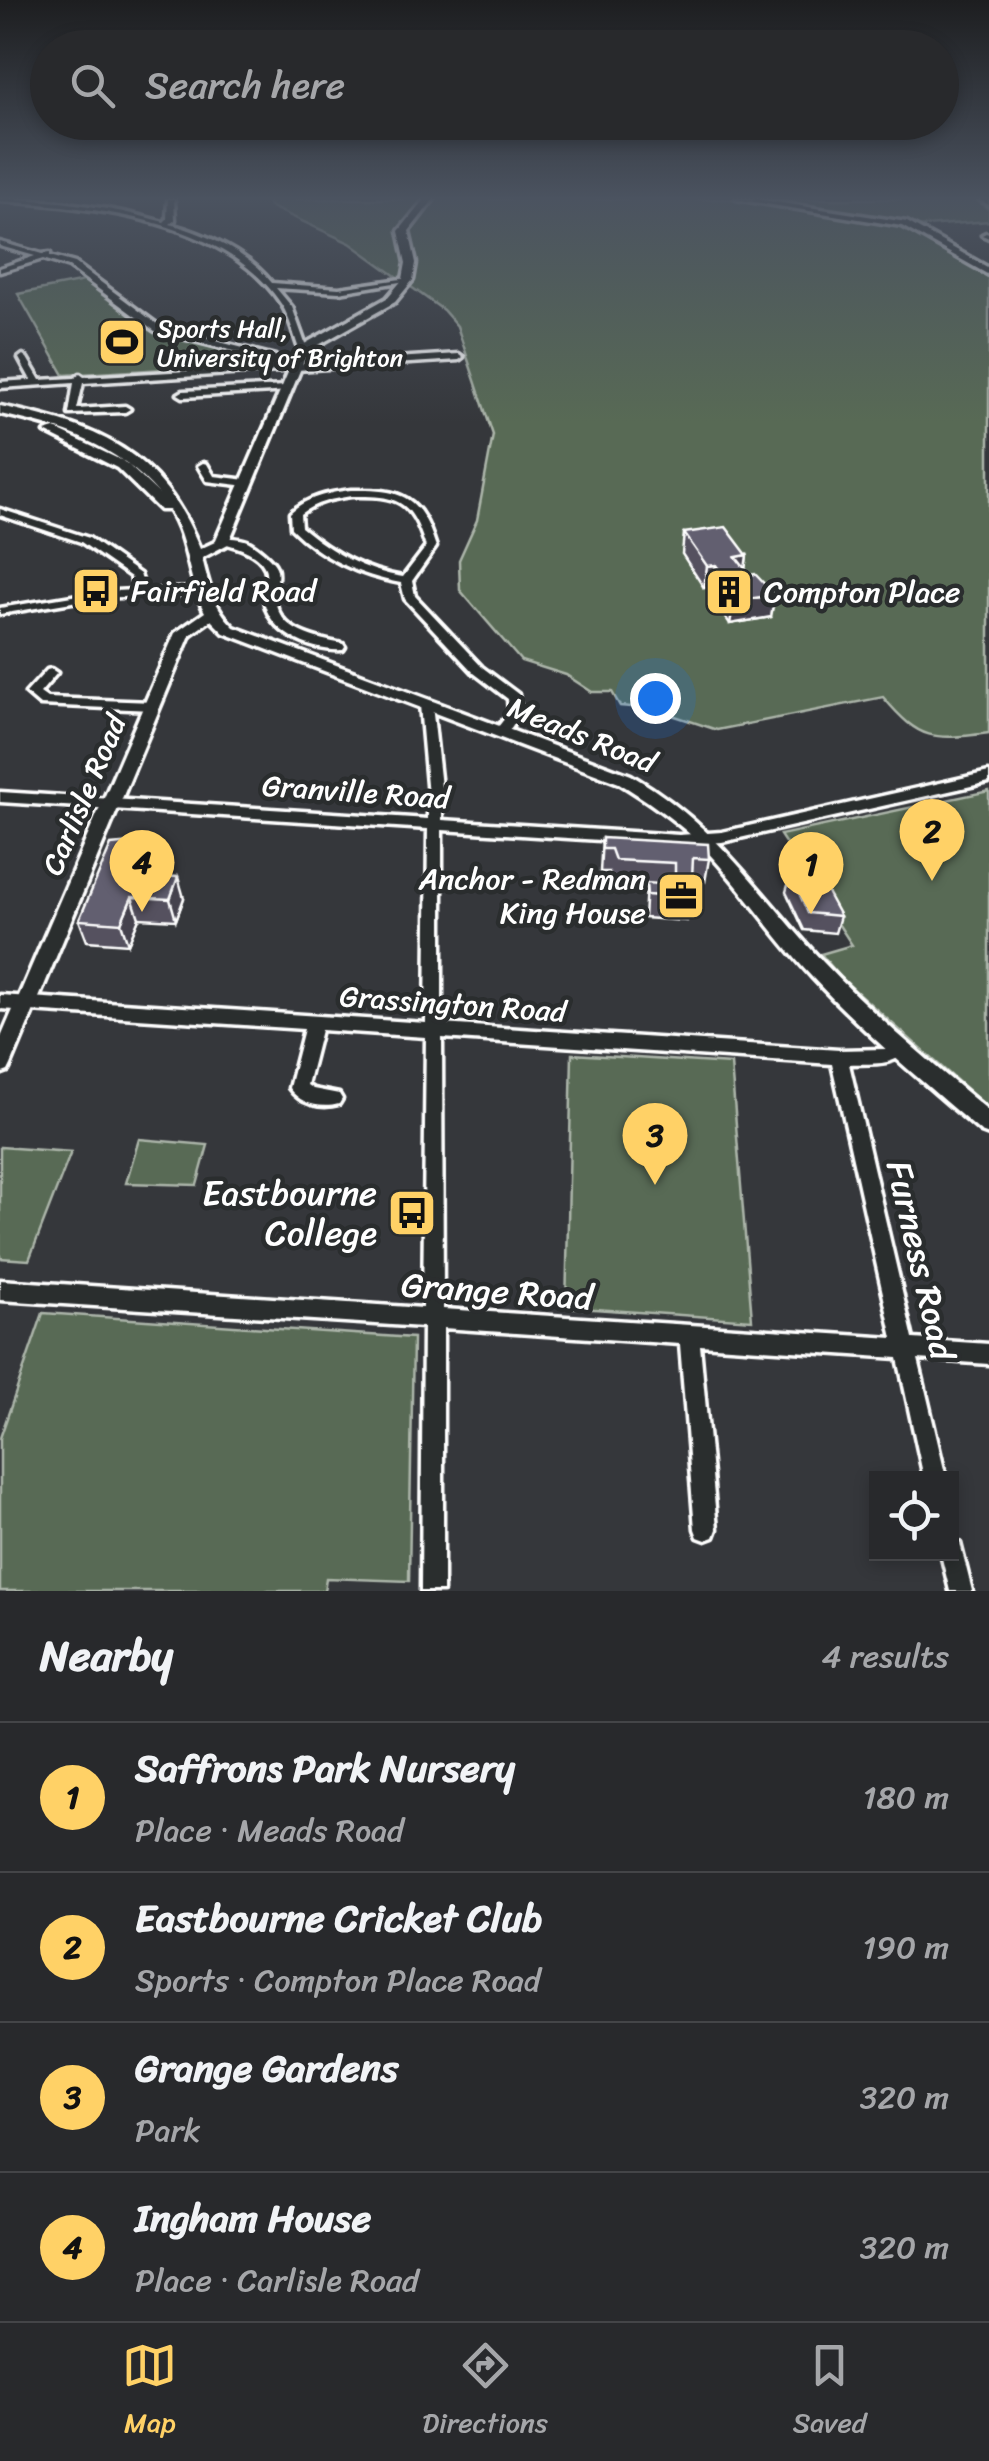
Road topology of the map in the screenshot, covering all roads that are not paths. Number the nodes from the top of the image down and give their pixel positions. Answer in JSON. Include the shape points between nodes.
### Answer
{"nodes":[{"id":1,"x":85,"y":273,"type":"edge"},
{"id":2,"x":254,"y":273,"type":"edge"},
{"id":3,"x":409,"y":273,"type":"edge"},
{"id":4,"x":408,"y":280,"type":"junction"},
{"id":5,"x":270,"y":285,"type":"junction"},
{"id":6,"x":303,"y":349,"type":"junction"},
{"id":7,"x":460,"y":357,"type":"dead end"},
{"id":8,"x":23,"y":358,"type":"dead end"},
{"id":9,"x":297,"y":365,"type":"junction"},
{"id":10,"x":280,"y":366,"type":"junction"},
{"id":11,"x":80,"y":378,"type":"junction"},
{"id":12,"x":36,"y":381,"type":"junction"},
{"id":13,"x":0,"y":385,"type":"edge"},
{"id":14,"x":287,"y":388,"type":"junction"},
{"id":15,"x":184,"y":394,"type":"dead end"},
{"id":16,"x":125,"y":409,"type":"dead end"},
{"id":17,"x":0,"y":410,"type":"edge"},
{"id":18,"x":0,"y":419,"type":"edge"},
{"id":19,"x":203,"y":466,"type":"dead end"},
{"id":20,"x":247,"y":482,"type":"junction"},
{"id":21,"x":175,"y":511,"type":"junction"},
{"id":22,"x":0,"y":512,"type":"edge"},
{"id":23,"x":223,"y":540,"type":"junction"},
{"id":24,"x":195,"y":556,"type":"junction"},
{"id":25,"x":406,"y":581,"type":"junction"},
{"id":26,"x":202,"y":591,"type":"junction"},
{"id":27,"x":140,"y":593,"type":"junction"},
{"id":28,"x":0,"y":611,"type":"edge"},
{"id":29,"x":211,"y":614,"type":"junction"},
{"id":30,"x":339,"y":647,"type":"dead end"},
{"id":31,"x":51,"y":673,"type":"dead end"},
{"id":32,"x":426,"y":705,"type":"junction"},
{"id":33,"x":152,"y":706,"type":"junction"},
{"id":34,"x":501,"y":732,"type":"junction"},
{"id":35,"x":989,"y":777,"type":"edge"},
{"id":36,"x":0,"y":797,"type":"edge"},
{"id":37,"x":110,"y":804,"type":"junction"},
{"id":38,"x":435,"y":825,"type":"junction"},
{"id":39,"x":708,"y":839,"type":"junction"},
{"id":40,"x":0,"y":1002,"type":"edge"},
{"id":41,"x":26,"y":1004,"type":"junction"},
{"id":42,"x":314,"y":1022,"type":"junction"},
{"id":43,"x":435,"y":1030,"type":"junction"},
{"id":44,"x":901,"y":1049,"type":"junction"},
{"id":45,"x":839,"y":1057,"type":"junction"},
{"id":46,"x":0,"y":1065,"type":"edge"},
{"id":47,"x":333,"y":1100,"type":"dead end"},
{"id":48,"x":989,"y":1125,"type":"edge"},
{"id":49,"x":0,"y":1290,"type":"edge"},
{"id":50,"x":434,"y":1319,"type":"junction"},
{"id":51,"x":689,"y":1336,"type":"junction"},
{"id":52,"x":906,"y":1348,"type":"junction"},
{"id":53,"x":989,"y":1354,"type":"edge"},
{"id":54,"x":933,"y":1471,"type":"edge"},
{"id":55,"x":706,"y":1528,"type":"dead end"},
{"id":56,"x":954,"y":1561,"type":"edge"},
{"id":57,"x":432,"y":1591,"type":"edge"},
{"id":58,"x":961,"y":1591,"type":"edge"}],
"edges":[{"from":1,"to":10,"type":"street","via":[[158,329],[275,359]]},
{"from":2,"to":5,"type":"street"},
{"from":3,"to":4,"type":"street"},
{"from":4,"to":5,"type":"street","via":[[339,290]]},
{"from":4,"to":6,"type":"street","via":[[391,300]]},
{"from":5,"to":6,"type":"street","via":[[293,314]]},
{"from":6,"to":9,"type":"street"},
{"from":7,"to":9,"type":"street"},
{"from":8,"to":12,"type":"street"},
{"from":9,"to":10,"type":"street"},
{"from":9,"to":14,"type":"street"},
{"from":10,"to":11,"type":"street"},
{"from":11,"to":12,"type":"street"},
{"from":11,"to":16,"type":"street","via":[[72,412]]},
{"from":12,"to":13,"type":"street"},
{"from":14,"to":15,"type":"street"},
{"from":14,"to":20,"type":"street"},
{"from":17,"to":21,"type":"street","via":[[105,439],[152,474]]},
{"from":18,"to":21,"type":"street","via":[[96,451]]},
{"from":19,"to":20,"type":"street","via":[[211,479]]},
{"from":20,"to":23,"type":"street"},
{"from":21,"to":24,"type":"street"},
{"from":22,"to":27,"type":"street","via":[[85,540],[136,576]]},
{"from":23,"to":24,"type":"street"},
{"from":23,"to":30,"type":"street","via":[[245,544],[270,566],[272,607],[290,630]]},
{"from":24,"to":26,"type":"street"},
{"from":25,"to":25,"type":"street","via":[[342,560],[300,532],[295,513],[330,496],[407,502],[430,547]]},
{"from":25,"to":34,"type":"street","via":[[410,597],[478,670],[514,696],[515,713]]},
{"from":26,"to":27,"type":"street"},
{"from":26,"to":29,"type":"street"},
{"from":27,"to":28,"type":"street"},
{"from":29,"to":32,"type":"street","name":"Meads Road","via":[[250,641]]},
{"from":29,"to":33,"type":"street","name":"Carlisle Road","via":[[183,633]]},
{"from":31,"to":33,"type":"street","via":[[34,688],[38,700]]},
{"from":32,"to":34,"type":"street","name":"Meads Road"},
{"from":32,"to":38,"type":"street"},
{"from":33,"to":37,"type":"street","name":"Carlisle Road"},
{"from":34,"to":39,"type":"street","name":"Meads Road","via":[[625,778],[668,801]]},
{"from":35,"to":39,"type":"street","name":"Granville Road"},
{"from":36,"to":37,"type":"street","name":"Granville Road"},
{"from":37,"to":38,"type":"street","name":"Granville Road"},
{"from":37,"to":41,"type":"street","name":"Carlisle Road"},
{"from":38,"to":39,"type":"street","name":"Granville Road"},
{"from":38,"to":43,"type":"street"},
{"from":39,"to":44,"type":"street","name":"Meads Road","via":[[800,950]]},
{"from":40,"to":41,"type":"street","name":"Grassington Road"},
{"from":41,"to":42,"type":"street","name":"Grassington Road"},
{"from":41,"to":46,"type":"street","name":"Carlisle Road"},
{"from":42,"to":43,"type":"street","name":"Grassington Road"},
{"from":42,"to":47,"type":"street","via":[[298,1088]]},
{"from":43,"to":45,"type":"street","name":"Grassington Road"},
{"from":43,"to":50,"type":"street"},
{"from":44,"to":45,"type":"street","name":"Grassington Road","via":[[888,1056]]},
{"from":44,"to":48,"type":"street","name":"Meads Road"},
{"from":45,"to":52,"type":"street","name":"Furness Road"},
{"from":49,"to":50,"type":"street","name":"Grange Road"},
{"from":50,"to":51,"type":"street","name":"Grange Road"},
{"from":50,"to":57,"type":"street"},
{"from":51,"to":52,"type":"street","name":"Grange Road"},
{"from":51,"to":55,"type":"street"},
{"from":52,"to":53,"type":"street","name":"Grange Road"},
{"from":52,"to":54,"type":"street","name":"Furness Road"},
{"from":56,"to":58,"type":"street"}]}
